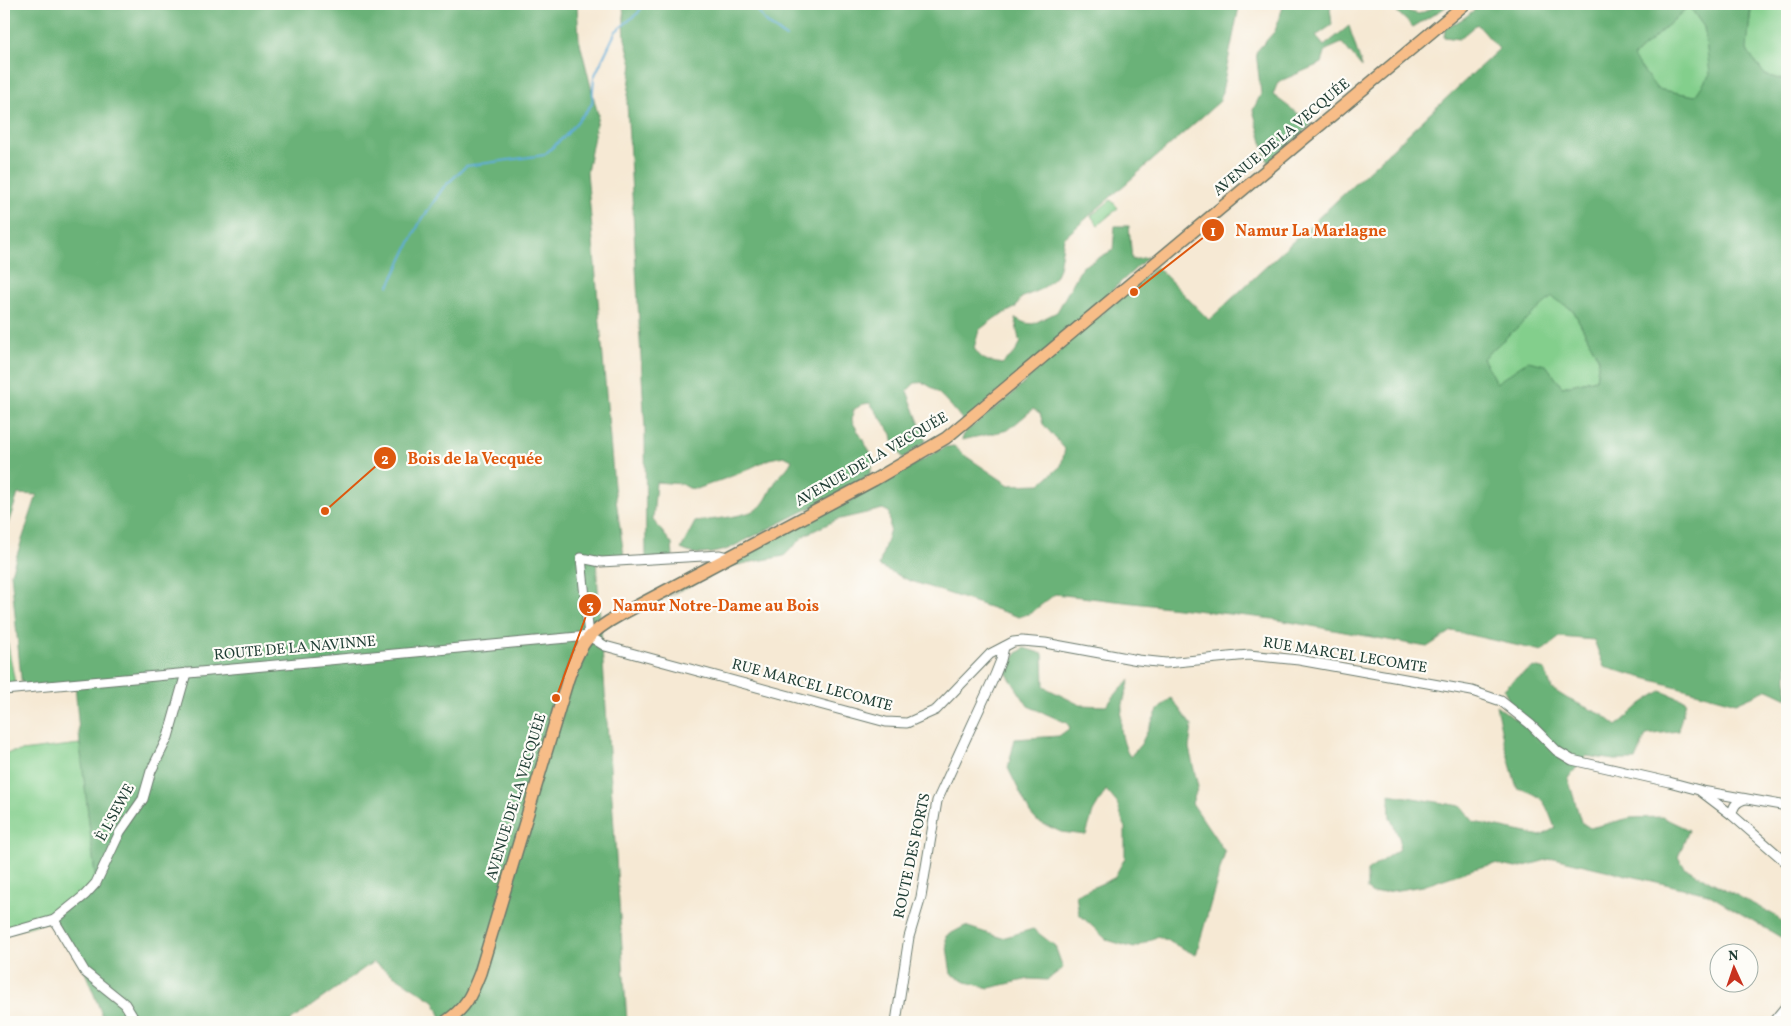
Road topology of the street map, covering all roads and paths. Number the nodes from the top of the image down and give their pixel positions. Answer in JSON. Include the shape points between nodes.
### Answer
{"nodes":[{"id":1,"x":1465,"y":4,"type":"edge"},
{"id":2,"x":728,"y":557,"type":"junction"},
{"id":3,"x":589,"y":636,"type":"junction"},
{"id":4,"x":1004,"y":647,"type":"junction"},
{"id":5,"x":186,"y":673,"type":"junction"},
{"id":6,"x":4,"y":690,"type":"edge"},
{"id":7,"x":1699,"y":790,"type":"junction"},
{"id":8,"x":1745,"y":799,"type":"junction"},
{"id":9,"x":1787,"y":806,"type":"edge"},
{"id":10,"x":1732,"y":816,"type":"junction"},
{"id":11,"x":1787,"y":863,"type":"edge"},
{"id":12,"x":54,"y":920,"type":"junction"},
{"id":13,"x":4,"y":934,"type":"edge"},
{"id":14,"x":1787,"y":1005,"type":"edge"},
{"id":15,"x":136,"y":1022,"type":"edge"},
{"id":16,"x":445,"y":1022,"type":"edge"},
{"id":17,"x":896,"y":1022,"type":"edge"},
{"id":18,"x":1773,"y":1022,"type":"edge"}],
"edges":[{"from":1,"to":2,"type":"main road","name":"AVENUE DE LA VECQUÉE","via":[[946,438]]},
{"from":2,"to":3,"type":"main road","name":"AVENUE DE LA VECQUÉE","via":[[605,623]]},
{"from":2,"to":3,"type":"street","via":[[720,554],[601,562],[581,558]]},
{"from":3,"to":4,"type":"street","name":"RUE MARCEL LECOMTE","via":[[605,646],[886,722],[907,723],[936,710],[980,663]]},
{"from":3,"to":5,"type":"street","name":"ROUTE DE LA NAVINNE"},
{"from":3,"to":16,"type":"main road","name":"AVENUE DE LA VECQUÉE","via":[[580,648],[568,679],[472,994],[461,1010]]},
{"from":4,"to":7,"type":"street","name":"RUE MARCEL LECOMTE","via":[[1022,641],[1045,643],[1166,663],[1270,656],[1472,691],[1501,701],[1557,751],[1572,760]]},
{"from":4,"to":17,"type":"street","name":"ROUTE DES FORTS","via":[[995,675],[936,801]]},
{"from":5,"to":6,"type":"street","name":"ROUTE DE LA NAVINNE"},
{"from":5,"to":12,"type":"street","name":"È L'SEWE","via":[[168,736],[142,799],[120,832],[96,883]]},
{"from":7,"to":8,"type":"street"},
{"from":7,"to":10,"type":"street","name":"RUE MARCEL LECOMTE"},
{"from":8,"to":9,"type":"street"},
{"from":8,"to":10,"type":"street","via":[[1735,805]]},
{"from":10,"to":11,"type":"street","name":"RUE MARCEL LECOMTE"},
{"from":12,"to":13,"type":"street"},
{"from":12,"to":15,"type":"street","via":[[85,972],[125,1004]]},
{"from":14,"to":18,"type":"street"}]}
